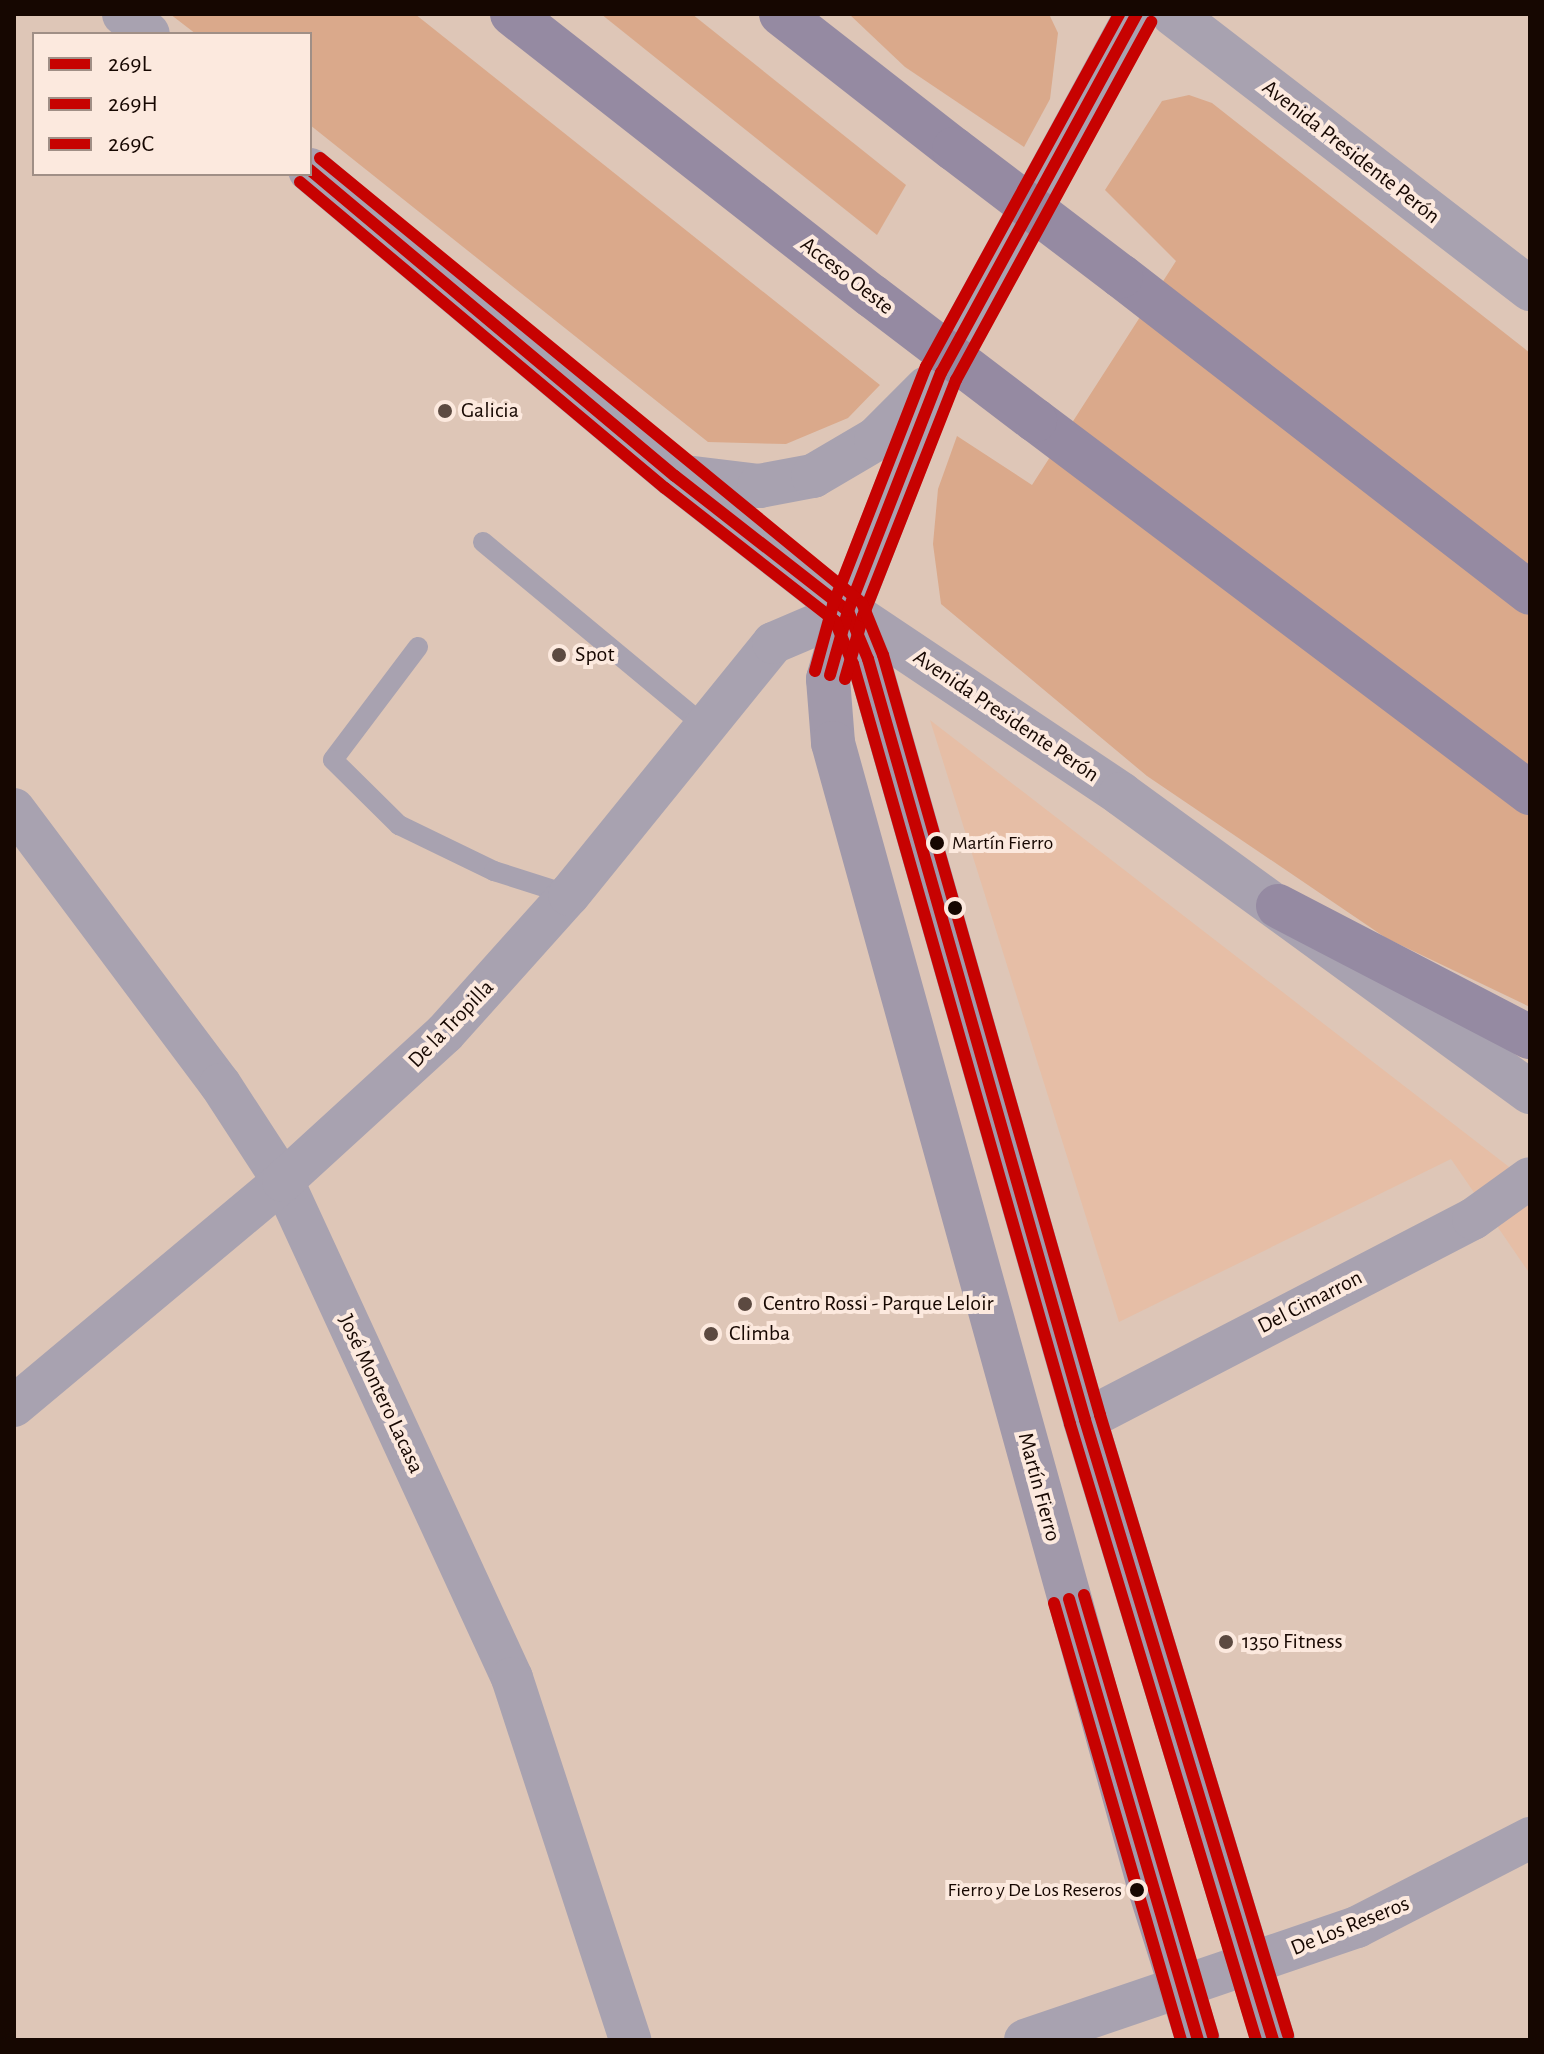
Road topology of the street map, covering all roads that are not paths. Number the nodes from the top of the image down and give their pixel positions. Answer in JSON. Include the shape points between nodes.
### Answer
{"nodes":[{"id":1,"x":124,"y":14,"type":"edge"},
{"id":2,"x":512,"y":14,"type":"edge"},
{"id":3,"x":781,"y":14,"type":"edge"},
{"id":4,"x":1137,"y":14,"type":"edge"},
{"id":5,"x":1173,"y":14,"type":"edge"},
{"id":6,"x":146,"y":32,"type":"edge"},
{"id":7,"x":312,"y":172,"type":"edge"},
{"id":8,"x":1530,"y":289,"type":"edge"},
{"id":9,"x":941,"y":373,"type":"junction"},
{"id":10,"x":675,"y":476,"type":"junction"},
{"id":11,"x":483,"y":542,"type":"dead end"},
{"id":12,"x":1530,"y":593,"type":"edge"},
{"id":13,"x":848,"y":611,"type":"junction"},
{"id":14,"x":418,"y":647,"type":"dead end"},
{"id":15,"x":705,"y":726,"type":"junction"},
{"id":16,"x":1530,"y":793,"type":"edge"},
{"id":17,"x":14,"y":809,"type":"edge"},
{"id":18,"x":569,"y":895,"type":"junction"},
{"id":19,"x":1278,"y":906,"type":"junction"},
{"id":20,"x":1530,"y":1037,"type":"edge"},
{"id":21,"x":1530,"y":1092,"type":"edge"},
{"id":22,"x":1530,"y":1178,"type":"edge"},
{"id":23,"x":283,"y":1181,"type":"junction"},
{"id":24,"x":14,"y":1406,"type":"edge"},
{"id":25,"x":1085,"y":1420,"type":"junction"},
{"id":26,"x":1530,"y":1838,"type":"edge"},
{"id":27,"x":1253,"y":1964,"type":"junction"},
{"id":28,"x":1182,"y":1982,"type":"junction"},
{"id":29,"x":630,"y":2040,"type":"edge"},
{"id":30,"x":1025,"y":2040,"type":"edge"},
{"id":31,"x":1198,"y":2040,"type":"edge"},
{"id":32,"x":1273,"y":2040,"type":"edge"}],
"edges":[{"from":1,"to":6,"type":"street"},
{"from":2,"to":16,"type":"highway","name":"Acceso Oeste","bridge":true,"via":[[872,296]]},
{"from":3,"to":12,"type":"highway","bridge":true},
{"from":4,"to":9,"type":"street"},
{"from":5,"to":8,"type":"street","name":"Avenida Presidente Perón"},
{"from":7,"to":10,"type":"street","name":"Avenida Presidente Perón"},
{"from":9,"to":10,"type":"street","via":[[876,439],[813,476],[759,486]]},
{"from":9,"to":13,"type":"street"},
{"from":10,"to":13,"type":"street","name":"Avenida Presidente Perón"},
{"from":11,"to":15,"type":"lane"},
{"from":13,"to":15,"type":"street","name":"De la Tropilla","via":[[773,643]]},
{"from":13,"to":19,"type":"street","name":"Avenida Presidente Perón"},
{"from":13,"to":25,"type":"main road","via":[[868,659]]},
{"from":13,"to":28,"type":"main road","name":"Martín Fierro","via":[[828,679],[833,743],[1150,1889]]},
{"from":14,"to":18,"type":"lane","via":[[333,760],[399,825],[494,871]]},
{"from":15,"to":18,"type":"street","name":"De la Tropilla"},
{"from":17,"to":23,"type":"street","name":"José Montero Lacasa","via":[[220,1084]]},
{"from":18,"to":23,"type":"street","name":"De la Tropilla","via":[[445,1033]]},
{"from":19,"to":20,"type":"highway"},
{"from":19,"to":21,"type":"street","name":"Avenida Presidente Perón"},
{"from":22,"to":25,"type":"street","name":"Del Cimarron","via":[[1473,1219]]},
{"from":23,"to":24,"type":"street","name":"De la Tropilla"},
{"from":23,"to":29,"type":"street","name":"José Montero Lacasa","via":[[512,1678]]},
{"from":25,"to":27,"type":"main road"},
{"from":26,"to":27,"type":"street","name":"De Los Reseros","via":[[1357,1927]]},
{"from":27,"to":28,"type":"street","name":"De Los Reseros"},
{"from":27,"to":32,"type":"main road"},
{"from":28,"to":30,"type":"street","name":"De Los Reseros"},
{"from":28,"to":31,"type":"main road","name":"Martín Fierro"}]}
